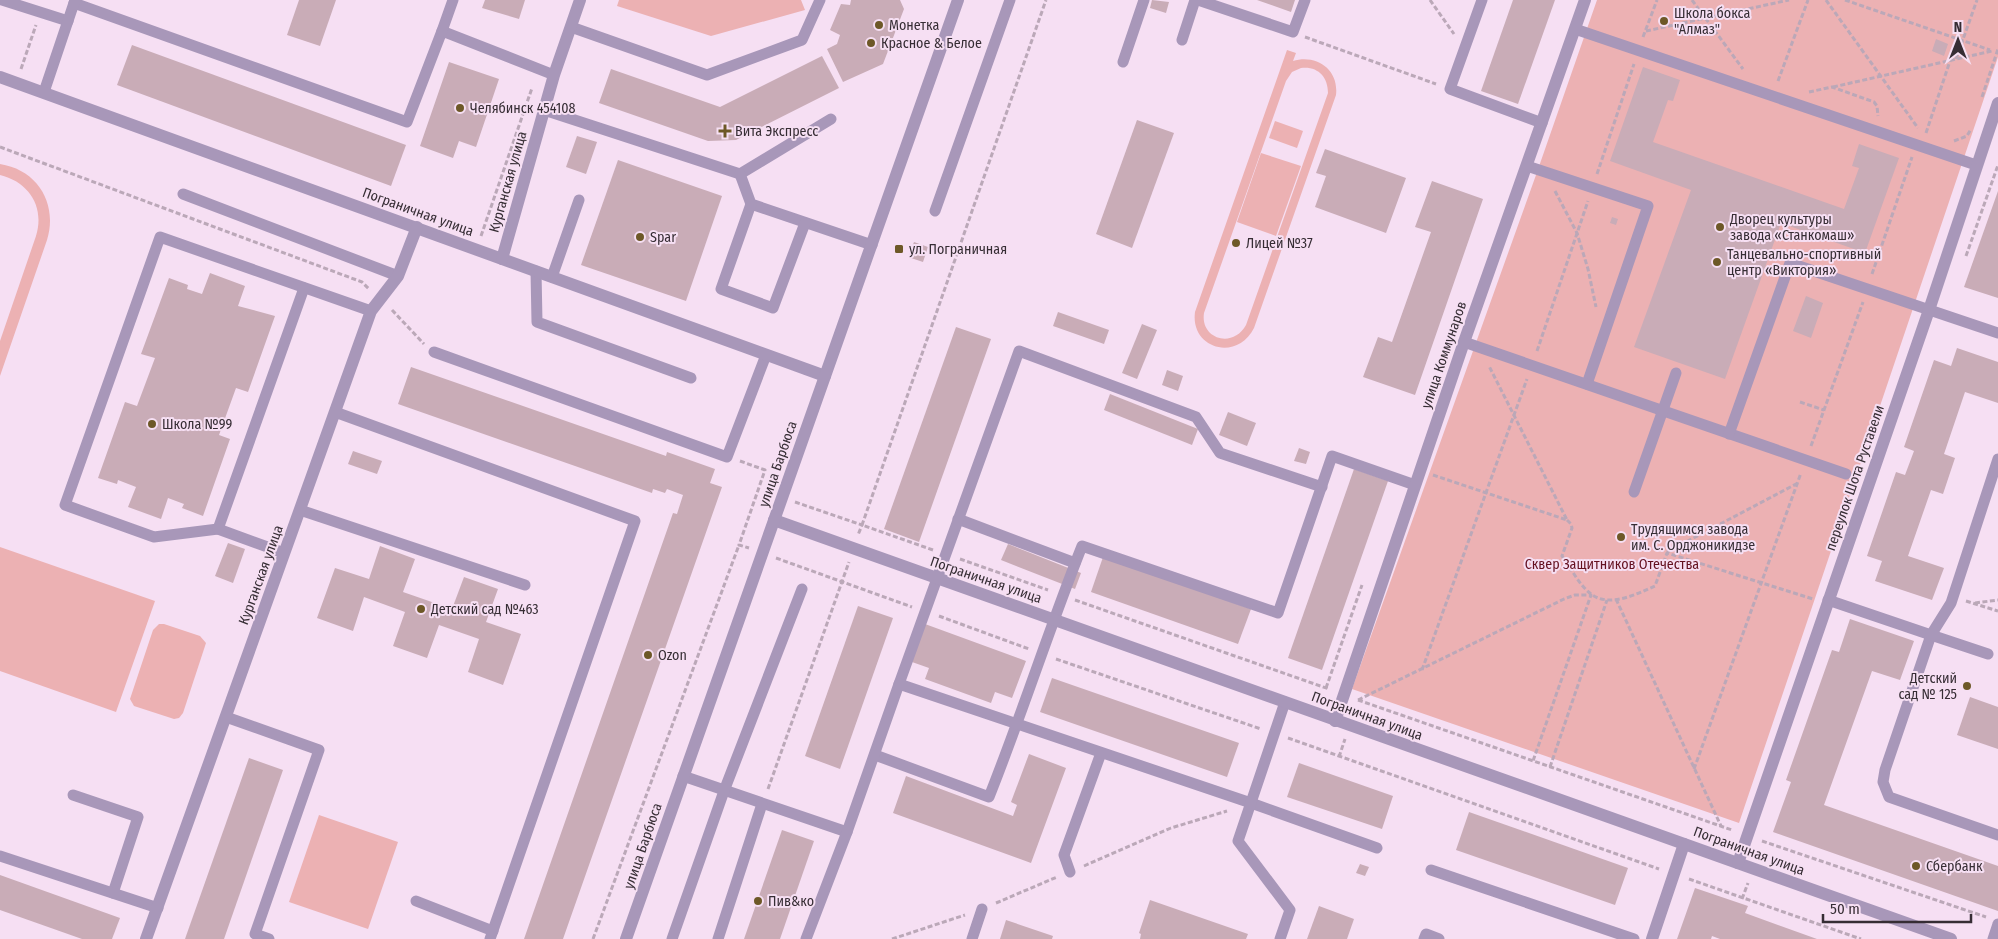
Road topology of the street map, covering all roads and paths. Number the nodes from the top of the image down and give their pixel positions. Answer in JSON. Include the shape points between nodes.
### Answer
{"nodes":[{"id":1,"x":2,"y":0,"type":"edge"},
{"id":2,"x":453,"y":0,"type":"edge"},
{"id":3,"x":580,"y":0,"type":"edge"},
{"id":4,"x":820,"y":0,"type":"edge"},
{"id":5,"x":958,"y":0,"type":"edge"},
{"id":6,"x":1010,"y":0,"type":"edge"},
{"id":7,"x":1046,"y":0,"type":"edge"},
{"id":8,"x":1144,"y":0,"type":"edge"},
{"id":9,"x":1197,"y":0,"type":"edge"},
{"id":10,"x":1305,"y":0,"type":"edge"},
{"id":11,"x":1430,"y":0,"type":"edge"},
{"id":12,"x":1482,"y":0,"type":"edge"},
{"id":13,"x":1585,"y":0,"type":"edge"},
{"id":14,"x":1657,"y":0,"type":"edge"},
{"id":15,"x":1692,"y":0,"type":"edge"},
{"id":16,"x":1789,"y":0,"type":"edge"},
{"id":17,"x":1808,"y":0,"type":"edge"},
{"id":18,"x":1826,"y":0,"type":"edge"},
{"id":19,"x":1845,"y":0,"type":"edge"},
{"id":20,"x":1977,"y":0,"type":"edge"},
{"id":21,"x":74,"y":2,"type":"edge"},
{"id":22,"x":40,"y":13,"type":"junction"},
{"id":23,"x":1706,"y":18,"type":"junction"},
{"id":24,"x":68,"y":21,"type":"junction"},
{"id":25,"x":571,"y":27,"type":"junction"},
{"id":26,"x":1576,"y":29,"type":"junction"},
{"id":27,"x":442,"y":31,"type":"junction"},
{"id":28,"x":1645,"y":31,"type":"junction"},
{"id":29,"x":1293,"y":32,"type":"junction"},
{"id":30,"x":1636,"y":33,"type":"dead end"},
{"id":31,"x":1644,"y":36,"type":"junction"},
{"id":32,"x":1653,"y":39,"type":"dead end"},
{"id":33,"x":1182,"y":40,"type":"dead end"},
{"id":34,"x":1962,"y":40,"type":"junction"},
{"id":35,"x":1464,"y":49,"type":"junction"},
{"id":36,"x":1639,"y":51,"type":"junction"},
{"id":37,"x":1992,"y":51,"type":"junction"},
{"id":38,"x":1998,"y":51,"type":"edge"},
{"id":39,"x":1956,"y":59,"type":"junction"},
{"id":40,"x":1950,"y":60,"type":"junction"},
{"id":41,"x":1123,"y":62,"type":"dead end"},
{"id":42,"x":14,"y":67,"type":"dead end"},
{"id":43,"x":1735,"y":67,"type":"dead end"},
{"id":44,"x":538,"y":69,"type":"junction"},
{"id":45,"x":1743,"y":69,"type":"junction"},
{"id":46,"x":1752,"y":72,"type":"dead end"},
{"id":47,"x":554,"y":75,"type":"junction"},
{"id":48,"x":1882,"y":76,"type":"junction"},
{"id":49,"x":0,"y":77,"type":"edge"},
{"id":50,"x":1769,"y":78,"type":"dead end"},
{"id":51,"x":1778,"y":81,"type":"junction"},
{"id":52,"x":1786,"y":84,"type":"dead end"},
{"id":53,"x":1832,"y":87,"type":"junction"},
{"id":54,"x":1450,"y":89,"type":"junction"},
{"id":55,"x":1801,"y":89,"type":"dead end"},
{"id":56,"x":44,"y":92,"type":"junction"},
{"id":57,"x":1998,"y":103,"type":"edge"},
{"id":58,"x":1980,"y":104,"type":"dead end"},
{"id":59,"x":544,"y":110,"type":"junction"},
{"id":60,"x":1879,"y":118,"type":"dead end"},
{"id":61,"x":831,"y":119,"type":"dead end"},
{"id":62,"x":1974,"y":121,"type":"dead end"},
{"id":63,"x":1542,"y":123,"type":"junction"},
{"id":64,"x":1912,"y":129,"type":"dead end"},
{"id":65,"x":1921,"y":132,"type":"junction"},
{"id":66,"x":1926,"y":134,"type":"junction"},
{"id":67,"x":1933,"y":136,"type":"dead end"},
{"id":68,"x":1948,"y":142,"type":"dead end"},
{"id":69,"x":1916,"y":146,"type":"junction"},
{"id":70,"x":0,"y":147,"type":"edge"},
{"id":71,"x":1527,"y":166,"type":"junction"},
{"id":72,"x":1976,"y":166,"type":"junction"},
{"id":73,"x":740,"y":174,"type":"junction"},
{"id":74,"x":1552,"y":174,"type":"junction"},
{"id":75,"x":1593,"y":188,"type":"junction"},
{"id":76,"x":183,"y":194,"type":"dead end"},
{"id":77,"x":580,"y":200,"type":"dead end"},
{"id":78,"x":751,"y":204,"type":"junction"},
{"id":79,"x":935,"y":210,"type":"dead end"},
{"id":80,"x":805,"y":223,"type":"junction"},
{"id":81,"x":417,"y":227,"type":"junction"},
{"id":82,"x":1577,"y":233,"type":"junction"},
{"id":83,"x":872,"y":245,"type":"junction"},
{"id":84,"x":476,"y":249,"type":"junction"},
{"id":85,"x":502,"y":259,"type":"junction"},
{"id":86,"x":536,"y":271,"type":"junction"},
{"id":87,"x":398,"y":276,"type":"junction"},
{"id":88,"x":552,"y":277,"type":"junction"},
{"id":89,"x":304,"y":288,"type":"junction"},
{"id":90,"x":1868,"y":288,"type":"junction"},
{"id":91,"x":381,"y":298,"type":"junction"},
{"id":92,"x":1929,"y":310,"type":"junction"},
{"id":93,"x":371,"y":311,"type":"junction"},
{"id":94,"x":1605,"y":331,"type":"junction"},
{"id":95,"x":1998,"y":333,"type":"edge"},
{"id":96,"x":1464,"y":342,"type":"junction"},
{"id":97,"x":434,"y":352,"type":"joint"},
{"id":98,"x":766,"y":355,"type":"junction"},
{"id":99,"x":1534,"y":358,"type":"dead end"},
{"id":100,"x":1488,"y":366,"type":"dead end"},
{"id":101,"x":1529,"y":372,"type":"dead end"},
{"id":102,"x":1676,"y":373,"type":"dead end"},
{"id":103,"x":825,"y":376,"type":"junction"},
{"id":104,"x":691,"y":378,"type":"dead end"},
{"id":105,"x":1587,"y":384,"type":"junction"},
{"id":106,"x":1800,"y":402,"type":"dead end"},
{"id":107,"x":1824,"y":410,"type":"junction"},
{"id":108,"x":1664,"y":411,"type":"junction"},
{"id":109,"x":335,"y":412,"type":"junction"},
{"id":110,"x":1514,"y":415,"type":"junction"},
{"id":111,"x":1729,"y":434,"type":"junction"},
{"id":112,"x":1810,"y":451,"type":"dead end"},
{"id":113,"x":727,"y":457,"type":"junction"},
{"id":114,"x":1998,"y":459,"type":"edge"},
{"id":115,"x":1804,"y":467,"type":"dead end"},
{"id":116,"x":1431,"y":474,"type":"dead end"},
{"id":117,"x":1846,"y":474,"type":"dead end"},
{"id":118,"x":1995,"y":479,"type":"edge"},
{"id":119,"x":1798,"y":483,"type":"junction"},
{"id":120,"x":1415,"y":485,"type":"junction"},
{"id":121,"x":1322,"y":487,"type":"junction"},
{"id":122,"x":758,"y":490,"type":"junction"},
{"id":123,"x":1634,"y":492,"type":"dead end"},
{"id":124,"x":1486,"y":493,"type":"junction"},
{"id":125,"x":781,"y":498,"type":"junction"},
{"id":126,"x":300,"y":510,"type":"junction"},
{"id":127,"x":774,"y":520,"type":"junction"},
{"id":128,"x":958,"y":520,"type":"junction"},
{"id":129,"x":1567,"y":520,"type":"junction"},
{"id":130,"x":862,"y":525,"type":"junction"},
{"id":131,"x":218,"y":529,"type":"junction"},
{"id":132,"x":739,"y":545,"type":"junction"},
{"id":133,"x":854,"y":549,"type":"junction"},
{"id":134,"x":284,"y":553,"type":"junction"},
{"id":135,"x":762,"y":553,"type":"junction"},
{"id":136,"x":1667,"y":553,"type":"junction"},
{"id":137,"x":945,"y":554,"type":"junction"},
{"id":138,"x":1075,"y":563,"type":"junction"},
{"id":139,"x":937,"y":578,"type":"junction"},
{"id":140,"x":842,"y":581,"type":"junction"},
{"id":141,"x":1761,"y":584,"type":"junction"},
{"id":142,"x":525,"y":585,"type":"dead end"},
{"id":143,"x":802,"y":589,"type":"dead end"},
{"id":144,"x":1591,"y":595,"type":"junction"},
{"id":145,"x":1063,"y":596,"type":"junction"},
{"id":146,"x":1616,"y":599,"type":"junction"},
{"id":147,"x":1809,"y":599,"type":"dead end"},
{"id":148,"x":1607,"y":600,"type":"junction"},
{"id":149,"x":1828,"y":600,"type":"junction"},
{"id":150,"x":1998,"y":600,"type":"edge"},
{"id":151,"x":1951,"y":603,"type":"junction"},
{"id":152,"x":1975,"y":603,"type":"junction"},
{"id":153,"x":925,"y":611,"type":"junction"},
{"id":154,"x":1998,"y":611,"type":"edge"},
{"id":155,"x":1054,"y":620,"type":"junction"},
{"id":156,"x":1931,"y":635,"type":"junction"},
{"id":157,"x":1042,"y":654,"type":"junction"},
{"id":158,"x":1988,"y":654,"type":"dead end"},
{"id":159,"x":1422,"y":670,"type":"junction"},
{"id":160,"x":898,"y":684,"type":"junction"},
{"id":161,"x":1376,"y":692,"type":"dead end"},
{"id":162,"x":1344,"y":695,"type":"junction"},
{"id":163,"x":1285,"y":702,"type":"junction"},
{"id":164,"x":226,"y":717,"type":"junction"},
{"id":165,"x":1335,"y":720,"type":"junction"},
{"id":166,"x":1018,"y":724,"type":"junction"},
{"id":167,"x":1275,"y":733,"type":"junction"},
{"id":168,"x":1101,"y":753,"type":"junction"},
{"id":169,"x":875,"y":755,"type":"junction"},
{"id":170,"x":1533,"y":761,"type":"junction"},
{"id":171,"x":1550,"y":767,"type":"junction"},
{"id":172,"x":1694,"y":769,"type":"junction"},
{"id":173,"x":684,"y":776,"type":"junction"},
{"id":174,"x":724,"y":791,"type":"junction"},
{"id":175,"x":73,"y":794,"type":"dead end"},
{"id":176,"x":762,"y":804,"type":"junction"},
{"id":177,"x":1252,"y":804,"type":"junction"},
{"id":178,"x":1721,"y":826,"type":"junction"},
{"id":179,"x":847,"y":832,"type":"junction"},
{"id":180,"x":1998,"y":835,"type":"edge"},
{"id":181,"x":1747,"y":836,"type":"junction"},
{"id":182,"x":1684,"y":844,"type":"junction"},
{"id":183,"x":1377,"y":848,"type":"dead end"},
{"id":184,"x":0,"y":856,"type":"edge"},
{"id":185,"x":1738,"y":863,"type":"junction"},
{"id":186,"x":1431,"y":870,"type":"dead end"},
{"id":187,"x":1070,"y":872,"type":"dead end"},
{"id":188,"x":1674,"y":874,"type":"junction"},
{"id":189,"x":113,"y":893,"type":"junction"},
{"id":190,"x":416,"y":902,"type":"dead end"},
{"id":191,"x":158,"y":908,"type":"junction"},
{"id":192,"x":982,"y":909,"type":"dead end"},
{"id":193,"x":1993,"y":921,"type":"edge"},
{"id":194,"x":491,"y":935,"type":"edge"},
{"id":195,"x":1932,"y":936,"type":"edge"},
{"id":196,"x":146,"y":939,"type":"edge"},
{"id":197,"x":269,"y":939,"type":"edge"},
{"id":198,"x":593,"y":939,"type":"edge"},
{"id":199,"x":626,"y":939,"type":"edge"},
{"id":200,"x":672,"y":939,"type":"edge"},
{"id":201,"x":718,"y":939,"type":"edge"},
{"id":202,"x":806,"y":939,"type":"edge"},
{"id":203,"x":972,"y":939,"type":"edge"},
{"id":204,"x":1280,"y":939,"type":"edge"},
{"id":205,"x":1424,"y":939,"type":"edge"},
{"id":206,"x":1439,"y":939,"type":"edge"},
{"id":207,"x":1634,"y":939,"type":"edge"},
{"id":208,"x":1652,"y":939,"type":"edge"},
{"id":209,"x":1861,"y":939,"type":"edge"},
{"id":210,"x":1951,"y":939,"type":"edge"},
{"id":211,"x":1993,"y":939,"type":"edge"}],
"edges":[{"from":1,"to":22,"type":"lane"},
{"from":2,"to":27,"type":"lane"},
{"from":3,"to":25,"type":"street","name":"Курганская улица"},
{"from":4,"to":25,"type":"lane","via":[[802,40],[707,75]]},
{"from":5,"to":83,"type":"street","name":"улица Барбюса"},
{"from":6,"to":79,"type":"lane"},
{"from":7,"to":130,"type":"path"},
{"from":8,"to":41,"type":"lane"},
{"from":9,"to":29,"type":"lane"},
{"from":9,"to":33,"type":"lane"},
{"from":10,"to":29,"type":"lane"},
{"from":11,"to":35,"type":"path"},
{"from":12,"to":35,"type":"lane"},
{"from":13,"to":26,"type":"street","name":"улица Коммунаров"},
{"from":14,"to":28,"type":"path"},
{"from":15,"to":23,"type":"path"},
{"from":16,"to":23,"type":"path"},
{"from":17,"to":51,"type":"path"},
{"from":18,"to":48,"type":"path"},
{"from":19,"to":34,"type":"path"},
{"from":20,"to":34,"type":"path"},
{"from":21,"to":24,"type":"lane"},
{"from":21,"to":27,"type":"lane","via":[[407,122]]},
{"from":22,"to":24,"type":"lane"},
{"from":22,"to":42,"type":"path","via":[[21,70]]},
{"from":23,"to":28,"type":"path"},
{"from":23,"to":45,"type":"path"},
{"from":24,"to":56,"type":"lane"},
{"from":25,"to":47,"type":"street","name":"Курганская улица"},
{"from":26,"to":36,"type":"lane"},
{"from":26,"to":63,"type":"street","name":"улица Коммунаров"},
{"from":27,"to":44,"type":"lane"},
{"from":28,"to":31,"type":"path"},
{"from":29,"to":54,"type":"path"},
{"from":30,"to":31,"type":"path"},
{"from":31,"to":32,"type":"path"},
{"from":34,"to":37,"type":"path"},
{"from":34,"to":39,"type":"path"},
{"from":35,"to":54,"type":"lane"},
{"from":36,"to":69,"type":"lane"},
{"from":36,"to":75,"type":"path"},
{"from":37,"to":38,"type":"path"},
{"from":37,"to":39,"type":"path"},
{"from":38,"to":58,"type":"path"},
{"from":39,"to":40,"type":"path"},
{"from":40,"to":48,"type":"path"},
{"from":40,"to":66,"type":"path"},
{"from":43,"to":45,"type":"path"},
{"from":44,"to":47,"type":"lane"},
{"from":44,"to":84,"type":"path"},
{"from":45,"to":46,"type":"path"},
{"from":47,"to":59,"type":"street","name":"Курганская улица"},
{"from":48,"to":53,"type":"path"},
{"from":48,"to":65,"type":"path"},
{"from":49,"to":56,"type":"street","name":"Пограничная улица"},
{"from":50,"to":51,"type":"path"},
{"from":51,"to":52,"type":"path"},
{"from":53,"to":55,"type":"path","via":[[1809,92]]},
{"from":53,"to":60,"type":"path","via":[[1874,102]]},
{"from":54,"to":63,"type":"lane"},
{"from":56,"to":81,"type":"street","name":"Пограничная улица"},
{"from":57,"to":72,"type":"street","name":"переулок Шота Руставели"},
{"from":59,"to":73,"type":"lane"},
{"from":59,"to":85,"type":"street","name":"Курганская улица"},
{"from":61,"to":73,"type":"lane"},
{"from":62,"to":68,"type":"path","via":[[1967,136]]},
{"from":63,"to":71,"type":"street","name":"улица Коммунаров"},
{"from":64,"to":65,"type":"path"},
{"from":65,"to":66,"type":"path"},
{"from":66,"to":67,"type":"path"},
{"from":69,"to":72,"type":"lane"},
{"from":69,"to":90,"type":"path"},
{"from":70,"to":91,"type":"path","via":[[362,282]]},
{"from":71,"to":74,"type":"lane"},
{"from":71,"to":96,"type":"street","name":"улица Коммунаров"},
{"from":72,"to":92,"type":"street","name":"переулок Шота Руставели"},
{"from":73,"to":78,"type":"lane"},
{"from":74,"to":75,"type":"lane"},
{"from":74,"to":82,"type":"path","via":[[1556,192]]},
{"from":75,"to":82,"type":"path"},
{"from":75,"to":94,"type":"lane","via":[[1648,206]]},
{"from":76,"to":87,"type":"lane"},
{"from":77,"to":88,"type":"lane"},
{"from":78,"to":80,"type":"lane"},
{"from":78,"to":80,"type":"lane","via":[[721,289],[773,308]]},
{"from":80,"to":83,"type":"lane"},
{"from":81,"to":84,"type":"street","name":"Пограничная улица"},
{"from":81,"to":87,"type":"street","name":"Курганская улица"},
{"from":82,"to":94,"type":"path"},
{"from":82,"to":99,"type":"path"},
{"from":83,"to":103,"type":"street","name":"улица Барбюса"},
{"from":84,"to":85,"type":"street","name":"Пограничная улица"},
{"from":85,"to":86,"type":"street","name":"Пограничная улица"},
{"from":86,"to":88,"type":"street","name":"Пограничная улица"},
{"from":86,"to":104,"type":"lane","via":[[537,322]]},
{"from":87,"to":91,"type":"street","name":"Курганская улица"},
{"from":88,"to":98,"type":"street","name":"Пограничная улица"},
{"from":89,"to":93,"type":"lane"},
{"from":89,"to":131,"type":"lane"},
{"from":89,"to":131,"type":"lane","via":[[160,236],[65,505],[154,537]]},
{"from":90,"to":92,"type":"lane"},
{"from":90,"to":107,"type":"path"},
{"from":90,"to":111,"type":"lane","via":[[1790,262]]},
{"from":91,"to":93,"type":"street","name":"Курганская улица"},
{"from":91,"to":97,"type":"path"},
{"from":92,"to":95,"type":"lane"},
{"from":92,"to":149,"type":"street","name":"переулок Шота Руставели"},
{"from":93,"to":109,"type":"street","name":"Курганская улица"},
{"from":94,"to":105,"type":"lane"},
{"from":96,"to":105,"type":"lane"},
{"from":96,"to":120,"type":"street","name":"улица Коммунаров"},
{"from":97,"to":113,"type":"lane"},
{"from":98,"to":103,"type":"street","name":"Пограничная улица"},
{"from":98,"to":113,"type":"lane"},
{"from":100,"to":110,"type":"path"},
{"from":101,"to":110,"type":"path"},
{"from":102,"to":108,"type":"lane"},
{"from":103,"to":125,"type":"street","name":"улица Барбюса"},
{"from":105,"to":108,"type":"lane"},
{"from":106,"to":107,"type":"path"},
{"from":107,"to":112,"type":"path"},
{"from":108,"to":111,"type":"lane"},
{"from":108,"to":123,"type":"lane"},
{"from":109,"to":126,"type":"street","name":"Курганская улица"},
{"from":109,"to":194,"type":"lane","via":[[635,521]]},
{"from":110,"to":124,"type":"path"},
{"from":110,"to":129,"type":"path"},
{"from":111,"to":117,"type":"lane"},
{"from":113,"to":122,"type":"path","via":[[765,470]]},
{"from":114,"to":118,"type":"lane"},
{"from":115,"to":119,"type":"path"},
{"from":116,"to":124,"type":"path"},
{"from":118,"to":151,"type":"lane"},
{"from":119,"to":136,"type":"path"},
{"from":119,"to":141,"type":"path"},
{"from":120,"to":121,"type":"lane","via":[[1332,456]]},
{"from":120,"to":162,"type":"street","name":"улица Коммунаров"},
{"from":121,"to":128,"type":"lane","via":[[1220,453],[1196,417],[1019,351]]},
{"from":121,"to":138,"type":"lane","via":[[1278,613],[1082,546]]},
{"from":122,"to":125,"type":"path"},
{"from":122,"to":132,"type":"path"},
{"from":124,"to":129,"type":"path"},
{"from":124,"to":159,"type":"path"},
{"from":125,"to":127,"type":"street","name":"улица Барбюса"},
{"from":125,"to":130,"type":"path"},
{"from":126,"to":134,"type":"street","name":"Курганская улица"},
{"from":126,"to":142,"type":"lane"},
{"from":127,"to":133,"type":"street","name":"Пограничная улица"},
{"from":127,"to":135,"type":"street","name":"улица Барбюса"},
{"from":128,"to":137,"type":"lane"},
{"from":128,"to":138,"type":"lane"},
{"from":129,"to":144,"type":"path","via":[[1572,528],[1562,556]]},
{"from":130,"to":133,"type":"path"},
{"from":130,"to":137,"type":"path"},
{"from":131,"to":134,"type":"lane"},
{"from":132,"to":135,"type":"path"},
{"from":132,"to":198,"type":"path"},
{"from":133,"to":139,"type":"street","name":"Пограничная улица"},
{"from":133,"to":140,"type":"path"},
{"from":134,"to":164,"type":"street","name":"Курганская улица"},
{"from":135,"to":140,"type":"path"},
{"from":135,"to":173,"type":"street","name":"улица Барбюса"},
{"from":136,"to":141,"type":"path"},
{"from":136,"to":146,"type":"path","via":[[1655,586]]},
{"from":137,"to":139,"type":"lane"},
{"from":137,"to":145,"type":"path"},
{"from":138,"to":145,"type":"lane"},
{"from":139,"to":153,"type":"lane"},
{"from":139,"to":155,"type":"street","name":"Пограничная улица"},
{"from":140,"to":153,"type":"path"},
{"from":140,"to":176,"type":"path"},
{"from":141,"to":147,"type":"path"},
{"from":141,"to":172,"type":"path"},
{"from":143,"to":174,"type":"lane"},
{"from":144,"to":148,"type":"path"},
{"from":144,"to":159,"type":"path","via":[[1575,594]]},
{"from":144,"to":170,"type":"path"},
{"from":145,"to":155,"type":"lane"},
{"from":145,"to":162,"type":"path"},
{"from":146,"to":148,"type":"path"},
{"from":146,"to":172,"type":"path"},
{"from":148,"to":171,"type":"path"},
{"from":149,"to":156,"type":"lane"},
{"from":149,"to":181,"type":"street","name":"переулок Шота Руставели"},
{"from":150,"to":152,"type":"path"},
{"from":151,"to":152,"type":"path","via":[[1962,600]]},
{"from":151,"to":156,"type":"lane"},
{"from":152,"to":154,"type":"path"},
{"from":153,"to":157,"type":"path"},
{"from":153,"to":160,"type":"lane"},
{"from":155,"to":157,"type":"lane"},
{"from":155,"to":163,"type":"street","name":"Пограничная улица"},
{"from":156,"to":158,"type":"lane"},
{"from":156,"to":180,"type":"lane","via":[[1883,782],[1889,796]]},
{"from":157,"to":166,"type":"lane"},
{"from":157,"to":167,"type":"path"},
{"from":159,"to":161,"type":"path"},
{"from":160,"to":166,"type":"lane"},
{"from":160,"to":169,"type":"lane"},
{"from":162,"to":165,"type":"street","name":"улица Коммунаров"},
{"from":162,"to":170,"type":"path"},
{"from":163,"to":165,"type":"street","name":"Пограничная улица"},
{"from":163,"to":167,"type":"lane"},
{"from":164,"to":191,"type":"street","name":"Курганская улица"},
{"from":164,"to":197,"type":"lane","via":[[319,750],[254,934]]},
{"from":165,"to":182,"type":"street","name":"Пограничная улица"},
{"from":166,"to":168,"type":"lane"},
{"from":166,"to":169,"type":"lane","via":[[989,797]]},
{"from":167,"to":177,"type":"lane"},
{"from":167,"to":188,"type":"path"},
{"from":168,"to":177,"type":"lane"},
{"from":168,"to":187,"type":"lane","via":[[1064,855]]},
{"from":169,"to":179,"type":"lane"},
{"from":170,"to":171,"type":"path"},
{"from":171,"to":178,"type":"path"},
{"from":172,"to":178,"type":"path"},
{"from":173,"to":174,"type":"lane"},
{"from":173,"to":199,"type":"street","name":"улица Барбюса"},
{"from":174,"to":176,"type":"lane"},
{"from":174,"to":200,"type":"lane"},
{"from":175,"to":189,"type":"lane","via":[[138,817]]},
{"from":176,"to":179,"type":"lane"},
{"from":176,"to":201,"type":"lane"},
{"from":177,"to":183,"type":"lane"},
{"from":177,"to":204,"type":"lane","via":[[1238,841],[1290,910]]},
{"from":178,"to":181,"type":"path"},
{"from":179,"to":202,"type":"lane"},
{"from":181,"to":185,"type":"street","name":"переулок Шота Руставели"},
{"from":181,"to":193,"type":"path"},
{"from":182,"to":185,"type":"street","name":"Пограничная улица"},
{"from":182,"to":188,"type":"street"},
{"from":184,"to":189,"type":"lane"},
{"from":185,"to":195,"type":"street","name":"Пограничная улица"},
{"from":186,"to":207,"type":"lane"},
{"from":188,"to":208,"type":"street"},
{"from":188,"to":209,"type":"path"},
{"from":189,"to":191,"type":"lane"},
{"from":190,"to":194,"type":"lane"},
{"from":191,"to":196,"type":"street","name":"Курганская улица"},
{"from":192,"to":203,"type":"lane"},
{"from":193,"to":211,"type":"lane"},
{"from":195,"to":210,"type":"street","name":"Пограничная улица"},
{"from":205,"to":206,"type":"lane","via":[[1426,934]]}]}
